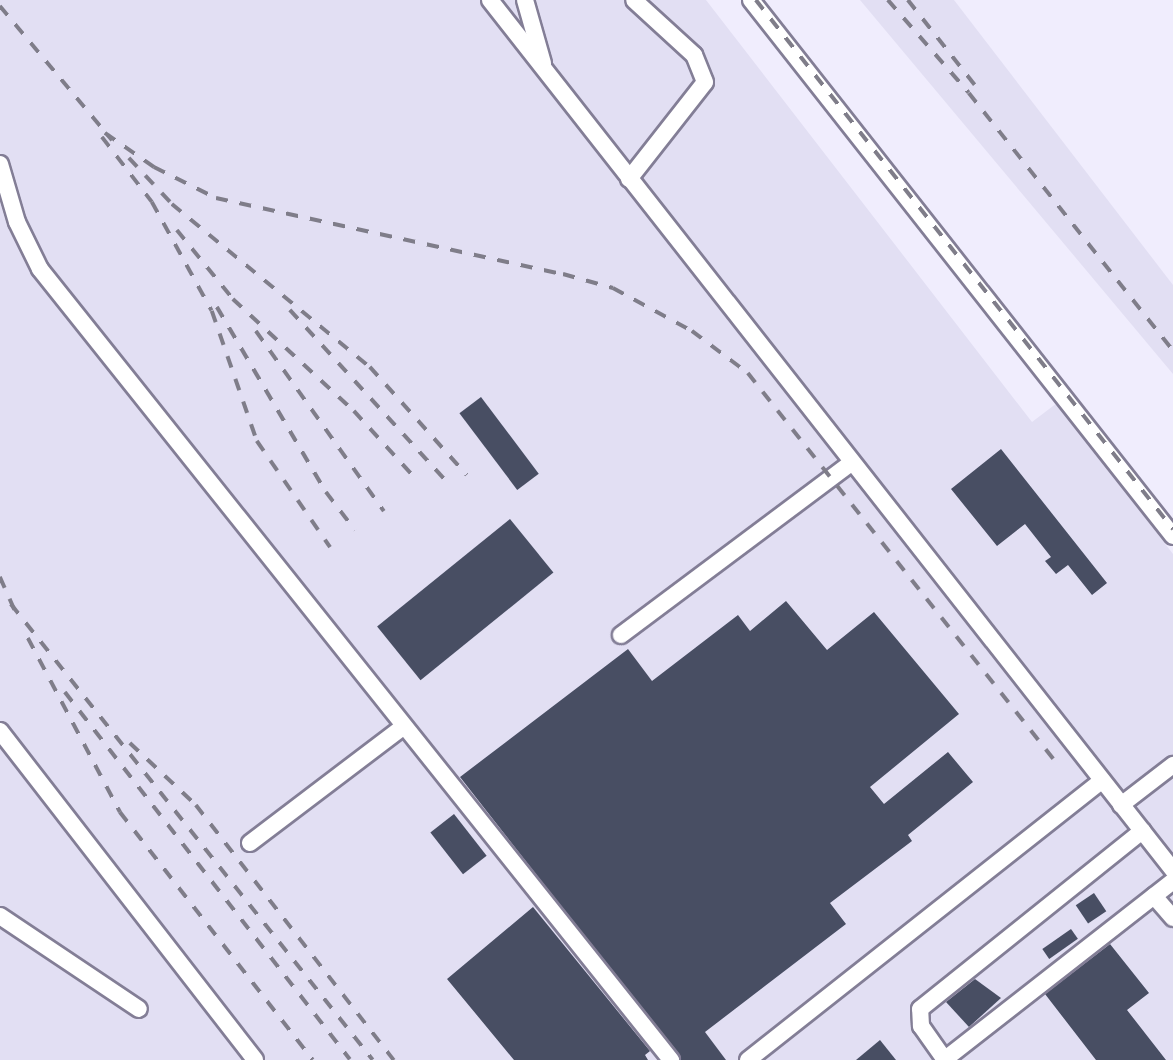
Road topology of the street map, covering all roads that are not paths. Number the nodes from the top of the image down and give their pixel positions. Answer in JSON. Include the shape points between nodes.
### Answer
{"nodes":[{"id":1,"x":490,"y":0,"type":"edge"},
{"id":2,"x":525,"y":0,"type":"edge"},
{"id":3,"x":634,"y":0,"type":"edge"},
{"id":4,"x":751,"y":0,"type":"edge"},
{"id":5,"x":545,"y":72,"type":"junction"},
{"id":6,"x":0,"y":164,"type":"edge"},
{"id":7,"x":629,"y":180,"type":"junction"},
{"id":8,"x":851,"y":463,"type":"junction"},
{"id":9,"x":1173,"y":537,"type":"edge"},
{"id":10,"x":621,"y":635,"type":"dead end"},
{"id":11,"x":404,"y":726,"type":"junction"},
{"id":12,"x":0,"y":731,"type":"edge"},
{"id":13,"x":1173,"y":765,"type":"edge"},
{"id":14,"x":1102,"y":780,"type":"junction"},
{"id":15,"x":1121,"y":805,"type":"junction"},
{"id":16,"x":1142,"y":831,"type":"junction"},
{"id":17,"x":250,"y":843,"type":"dead end"},
{"id":18,"x":1173,"y":870,"type":"edge"},
{"id":19,"x":1173,"y":881,"type":"edge"},
{"id":20,"x":1154,"y":896,"type":"junction"},
{"id":21,"x":0,"y":916,"type":"edge"},
{"id":22,"x":1173,"y":918,"type":"edge"},
{"id":23,"x":139,"y":1009,"type":"dead end"},
{"id":24,"x":255,"y":1060,"type":"edge"},
{"id":25,"x":671,"y":1060,"type":"edge"},
{"id":26,"x":748,"y":1060,"type":"edge"},
{"id":27,"x":945,"y":1060,"type":"edge"}],
"edges":[{"from":1,"to":5,"type":"lane"},
{"from":2,"to":5,"type":"lane"},
{"from":3,"to":7,"type":"lane","via":[[694,55],[705,82]]},
{"from":4,"to":9,"type":"lane"},
{"from":5,"to":7,"type":"lane"},
{"from":6,"to":11,"type":"lane","via":[[18,222],[40,269]]},
{"from":7,"to":8,"type":"lane"},
{"from":8,"to":10,"type":"lane"},
{"from":8,"to":14,"type":"lane"},
{"from":11,"to":17,"type":"lane"},
{"from":11,"to":25,"type":"lane"},
{"from":12,"to":24,"type":"lane"},
{"from":13,"to":15,"type":"lane"},
{"from":14,"to":15,"type":"lane"},
{"from":14,"to":26,"type":"lane"},
{"from":15,"to":16,"type":"lane"},
{"from":16,"to":18,"type":"lane"},
{"from":16,"to":27,"type":"lane","via":[[920,1009],[921,1026]]},
{"from":19,"to":20,"type":"lane"},
{"from":20,"to":22,"type":"lane"},
{"from":20,"to":27,"type":"lane"},
{"from":21,"to":23,"type":"lane"}]}
